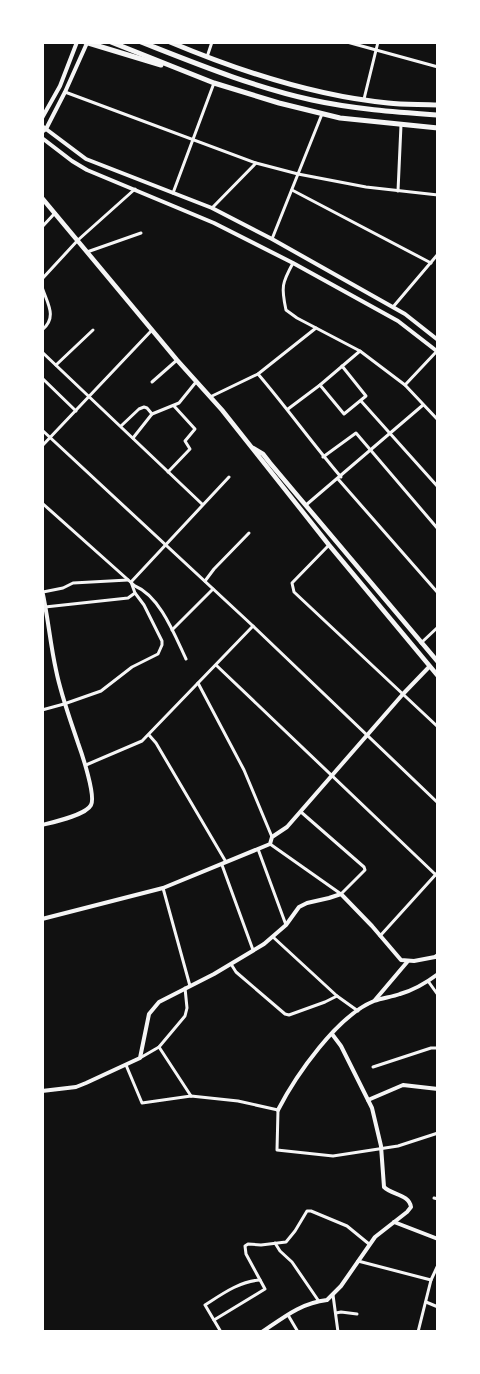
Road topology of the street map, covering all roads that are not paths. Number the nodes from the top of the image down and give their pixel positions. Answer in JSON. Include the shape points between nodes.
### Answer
{"nodes":[{"id":1,"x":78,"y":42,"type":"edge"},
{"id":2,"x":111,"y":42,"type":"edge"},
{"id":3,"x":141,"y":42,"type":"edge"},
{"id":4,"x":170,"y":42,"type":"edge"},
{"id":5,"x":212,"y":42,"type":"edge"},
{"id":6,"x":347,"y":42,"type":"edge"},
{"id":7,"x":378,"y":42,"type":"edge"},
{"id":8,"x":86,"y":43,"type":"edge"},
{"id":9,"x":376,"y":51,"type":"junction"},
{"id":10,"x":207,"y":57,"type":"junction"},
{"id":11,"x":438,"y":67,"type":"edge"},
{"id":12,"x":185,"y":72,"type":"junction"},
{"id":13,"x":214,"y":83,"type":"junction"},
{"id":14,"x":66,"y":92,"type":"junction"},
{"id":15,"x":364,"y":100,"type":"junction"},
{"id":16,"x":438,"y":105,"type":"edge"},
{"id":17,"x":322,"y":114,"type":"junction"},
{"id":18,"x":438,"y":115,"type":"edge"},
{"id":19,"x":42,"y":118,"type":"edge"},
{"id":20,"x":401,"y":125,"type":"junction"},
{"id":21,"x":438,"y":128,"type":"edge"},
{"id":22,"x":44,"y":129,"type":"edge"},
{"id":23,"x":42,"y":138,"type":"edge"},
{"id":24,"x":193,"y":140,"type":"junction"},
{"id":25,"x":256,"y":163,"type":"junction"},
{"id":26,"x":298,"y":174,"type":"junction"},
{"id":27,"x":135,"y":189,"type":"junction"},
{"id":28,"x":292,"y":190,"type":"junction"},
{"id":29,"x":398,"y":191,"type":"junction"},
{"id":30,"x":173,"y":193,"type":"junction"},
{"id":31,"x":438,"y":195,"type":"edge"},
{"id":32,"x":42,"y":198,"type":"edge"},
{"id":33,"x":212,"y":208,"type":"junction"},
{"id":34,"x":55,"y":213,"type":"junction"},
{"id":35,"x":42,"y":227,"type":"edge"},
{"id":36,"x":141,"y":234,"type":"dead end"},
{"id":37,"x":272,"y":239,"type":"junction"},
{"id":38,"x":78,"y":240,"type":"junction"},
{"id":39,"x":87,"y":252,"type":"junction"},
{"id":40,"x":438,"y":254,"type":"edge"},
{"id":41,"x":293,"y":263,"type":"junction"},
{"id":42,"x":431,"y":263,"type":"junction"},
{"id":43,"x":42,"y":279,"type":"edge"},
{"id":44,"x":42,"y":287,"type":"edge"},
{"id":45,"x":393,"y":307,"type":"junction"},
{"id":46,"x":316,"y":328,"type":"junction"},
{"id":47,"x":42,"y":330,"type":"edge"},
{"id":48,"x":94,"y":330,"type":"dead end"},
{"id":49,"x":152,"y":330,"type":"junction"},
{"id":50,"x":437,"y":339,"type":"edge"},
{"id":51,"x":360,"y":351,"type":"junction"},
{"id":52,"x":437,"y":351,"type":"edge"},
{"id":53,"x":42,"y":352,"type":"edge"},
{"id":54,"x":176,"y":360,"type":"junction"},
{"id":55,"x":56,"y":365,"type":"junction"},
{"id":56,"x":342,"y":366,"type":"junction"},
{"id":57,"x":258,"y":374,"type":"junction"},
{"id":58,"x":42,"y":378,"type":"edge"},
{"id":59,"x":152,"y":382,"type":"dead end"},
{"id":60,"x":196,"y":382,"type":"junction"},
{"id":61,"x":405,"y":384,"type":"junction"},
{"id":62,"x":320,"y":385,"type":"junction"},
{"id":63,"x":89,"y":396,"type":"junction"},
{"id":64,"x":210,"y":397,"type":"junction"},
{"id":65,"x":361,"y":401,"type":"junction"},
{"id":66,"x":424,"y":405,"type":"junction"},
{"id":67,"x":174,"y":406,"type":"junction"},
{"id":68,"x":288,"y":409,"type":"junction"},
{"id":69,"x":76,"y":411,"type":"junction"},
{"id":70,"x":152,"y":414,"type":"junction"},
{"id":71,"x":438,"y":420,"type":"edge"},
{"id":72,"x":121,"y":426,"type":"junction"},
{"id":73,"x":42,"y":430,"type":"edge"},
{"id":74,"x":391,"y":434,"type":"junction"},
{"id":75,"x":51,"y":438,"type":"junction"},
{"id":76,"x":133,"y":438,"type":"junction"},
{"id":77,"x":42,"y":446,"type":"edge"},
{"id":78,"x":252,"y":447,"type":"junction"},
{"id":79,"x":372,"y":450,"type":"junction"},
{"id":80,"x":323,"y":457,"type":"junction"},
{"id":81,"x":168,"y":472,"type":"junction"},
{"id":82,"x":229,"y":477,"type":"dead end"},
{"id":83,"x":339,"y":478,"type":"junction"},
{"id":84,"x":438,"y":487,"type":"edge"},
{"id":85,"x":42,"y":503,"type":"edge"},
{"id":86,"x":202,"y":504,"type":"junction"},
{"id":87,"x":306,"y":505,"type":"junction"},
{"id":88,"x":438,"y":529,"type":"edge"},
{"id":89,"x":249,"y":533,"type":"dead end"},
{"id":90,"x":165,"y":544,"type":"junction"},
{"id":91,"x":329,"y":545,"type":"junction"},
{"id":92,"x":130,"y":581,"type":"junction"},
{"id":93,"x":205,"y":581,"type":"junction"},
{"id":94,"x":213,"y":589,"type":"junction"},
{"id":95,"x":43,"y":591,"type":"edge"},
{"id":96,"x":135,"y":593,"type":"junction"},
{"id":97,"x":438,"y":593,"type":"edge"},
{"id":98,"x":45,"y":607,"type":"junction"},
{"id":99,"x":253,"y":626,"type":"junction"},
{"id":100,"x":438,"y":627,"type":"edge"},
{"id":101,"x":172,"y":630,"type":"junction"},
{"id":102,"x":421,"y":642,"type":"junction"},
{"id":103,"x":186,"y":658,"type":"dead end"},
{"id":104,"x":438,"y":662,"type":"edge"},
{"id":105,"x":216,"y":665,"type":"junction"},
{"id":106,"x":429,"y":667,"type":"junction"},
{"id":107,"x":438,"y":676,"type":"edge"},
{"id":108,"x":198,"y":683,"type":"junction"},
{"id":109,"x":403,"y":694,"type":"junction"},
{"id":110,"x":64,"y":704,"type":"junction"},
{"id":111,"x":42,"y":710,"type":"edge"},
{"id":112,"x":438,"y":727,"type":"edge"},
{"id":113,"x":149,"y":735,"type":"junction"},
{"id":114,"x":368,"y":735,"type":"junction"},
{"id":115,"x":86,"y":765,"type":"junction"},
{"id":116,"x":332,"y":775,"type":"junction"},
{"id":117,"x":438,"y":803,"type":"edge"},
{"id":118,"x":301,"y":812,"type":"junction"},
{"id":119,"x":42,"y":825,"type":"edge"},
{"id":120,"x":272,"y":837,"type":"junction"},
{"id":121,"x":270,"y":844,"type":"junction"},
{"id":122,"x":258,"y":849,"type":"junction"},
{"id":123,"x":224,"y":864,"type":"junction"},
{"id":124,"x":437,"y":874,"type":"edge"},
{"id":125,"x":163,"y":888,"type":"junction"},
{"id":126,"x":341,"y":894,"type":"junction"},
{"id":127,"x":42,"y":919,"type":"edge"},
{"id":128,"x":286,"y":925,"type":"junction"},
{"id":129,"x":273,"y":936,"type":"junction"},
{"id":130,"x":380,"y":936,"type":"junction"},
{"id":131,"x":253,"y":950,"type":"junction"},
{"id":132,"x":437,"y":958,"type":"edge"},
{"id":133,"x":408,"y":961,"type":"junction"},
{"id":134,"x":231,"y":964,"type":"junction"},
{"id":135,"x":438,"y":974,"type":"edge"},
{"id":136,"x":428,"y":982,"type":"junction"},
{"id":137,"x":188,"y":987,"type":"junction"},
{"id":138,"x":438,"y":995,"type":"edge"},
{"id":139,"x":337,"y":996,"type":"junction"},
{"id":140,"x":373,"y":1002,"type":"junction"},
{"id":141,"x":359,"y":1011,"type":"junction"},
{"id":142,"x":332,"y":1034,"type":"junction"},
{"id":143,"x":159,"y":1047,"type":"junction"},
{"id":144,"x":438,"y":1048,"type":"edge"},
{"id":145,"x":140,"y":1058,"type":"junction"},
{"id":146,"x":126,"y":1065,"type":"junction"},
{"id":147,"x":373,"y":1067,"type":"dead end"},
{"id":148,"x":438,"y":1089,"type":"edge"},
{"id":149,"x":42,"y":1091,"type":"edge"},
{"id":150,"x":190,"y":1096,"type":"junction"},
{"id":151,"x":368,"y":1100,"type":"junction"},
{"id":152,"x":278,"y":1110,"type":"junction"},
{"id":153,"x":438,"y":1133,"type":"edge"},
{"id":154,"x":381,"y":1149,"type":"junction"},
{"id":155,"x":394,"y":1222,"type":"junction"},
{"id":156,"x":438,"y":1239,"type":"edge"},
{"id":157,"x":275,"y":1244,"type":"junction"},
{"id":158,"x":370,"y":1244,"type":"junction"},
{"id":159,"x":358,"y":1261,"type":"junction"},
{"id":160,"x":438,"y":1266,"type":"edge"},
{"id":161,"x":261,"y":1280,"type":"junction"},
{"id":162,"x":431,"y":1280,"type":"junction"},
{"id":163,"x":333,"y":1295,"type":"junction"},
{"id":164,"x":318,"y":1300,"type":"junction"},
{"id":165,"x":426,"y":1302,"type":"junction"},
{"id":166,"x":438,"y":1307,"type":"edge"},
{"id":167,"x":336,"y":1313,"type":"junction"},
{"id":168,"x":357,"y":1314,"type":"dead end"},
{"id":169,"x":288,"y":1315,"type":"junction"},
{"id":170,"x":214,"y":1320,"type":"junction"},
{"id":171,"x":221,"y":1332,"type":"edge"},
{"id":172,"x":262,"y":1332,"type":"edge"},
{"id":173,"x":298,"y":1332,"type":"edge"},
{"id":174,"x":338,"y":1332,"type":"edge"},
{"id":175,"x":418,"y":1332,"type":"edge"}],
"edges":[{"from":1,"to":19,"type":"street","via":[[60,86]]},
{"from":2,"to":12,"type":"highway"},
{"from":3,"to":18,"type":"highway","via":[[248,83],[311,100]]},
{"from":4,"to":10,"type":"highway"},
{"from":5,"to":10,"type":"street"},
{"from":6,"to":9,"type":"street"},
{"from":7,"to":9,"type":"street"},
{"from":8,"to":12,"type":"highway"},
{"from":8,"to":14,"type":"street"},
{"from":9,"to":11,"type":"street"},
{"from":9,"to":15,"type":"street"},
{"from":10,"to":15,"type":"highway","via":[[257,75]]},
{"from":12,"to":13,"type":"highway"},
{"from":13,"to":17,"type":"highway"},
{"from":13,"to":24,"type":"street"},
{"from":14,"to":22,"type":"street"},
{"from":14,"to":24,"type":"street"},
{"from":15,"to":16,"type":"highway"},
{"from":17,"to":20,"type":"highway"},
{"from":17,"to":26,"type":"street"},
{"from":20,"to":21,"type":"highway"},
{"from":20,"to":29,"type":"street"},
{"from":22,"to":30,"type":"street","via":[[86,159]]},
{"from":23,"to":27,"type":"street","via":[[82,167]]},
{"from":24,"to":25,"type":"street"},
{"from":24,"to":30,"type":"street"},
{"from":25,"to":26,"type":"street"},
{"from":25,"to":33,"type":"street"},
{"from":26,"to":28,"type":"street"},
{"from":26,"to":29,"type":"street"},
{"from":27,"to":38,"type":"street"},
{"from":27,"to":41,"type":"street","via":[[214,223]]},
{"from":28,"to":37,"type":"street"},
{"from":28,"to":42,"type":"street"},
{"from":29,"to":31,"type":"street"},
{"from":30,"to":33,"type":"street"},
{"from":32,"to":34,"type":"main road"},
{"from":33,"to":37,"type":"street"},
{"from":34,"to":35,"type":"street"},
{"from":34,"to":38,"type":"main road"},
{"from":36,"to":39,"type":"street"},
{"from":37,"to":45,"type":"street"},
{"from":38,"to":39,"type":"main road"},
{"from":38,"to":43,"type":"street"},
{"from":39,"to":49,"type":"main road"},
{"from":40,"to":42,"type":"street"},
{"from":41,"to":46,"type":"street","via":[[282,294],[286,310]]},
{"from":41,"to":52,"type":"street","via":[[398,321]]},
{"from":42,"to":45,"type":"street"},
{"from":44,"to":47,"type":"street","via":[[51,316],[49,325]]},
{"from":45,"to":50,"type":"street"},
{"from":46,"to":51,"type":"street"},
{"from":46,"to":57,"type":"street"},
{"from":48,"to":55,"type":"street"},
{"from":49,"to":54,"type":"main road"},
{"from":49,"to":63,"type":"street"},
{"from":51,"to":56,"type":"street"},
{"from":51,"to":61,"type":"street"},
{"from":52,"to":61,"type":"street"},
{"from":53,"to":55,"type":"street"},
{"from":54,"to":59,"type":"street"},
{"from":54,"to":60,"type":"main road"},
{"from":55,"to":63,"type":"street"},
{"from":56,"to":62,"type":"street"},
{"from":56,"to":65,"type":"street","via":[[366,396]]},
{"from":57,"to":64,"type":"street"},
{"from":57,"to":68,"type":"street"},
{"from":58,"to":69,"type":"street"},
{"from":60,"to":64,"type":"main road"},
{"from":60,"to":67,"type":"street"},
{"from":61,"to":66,"type":"street"},
{"from":62,"to":65,"type":"street","via":[[344,414]]},
{"from":62,"to":68,"type":"street"},
{"from":63,"to":69,"type":"street"},
{"from":63,"to":72,"type":"street"},
{"from":64,"to":78,"type":"main road"},
{"from":65,"to":74,"type":"street"},
{"from":66,"to":71,"type":"street"},
{"from":66,"to":74,"type":"street"},
{"from":67,"to":70,"type":"street"},
{"from":67,"to":81,"type":"street","via":[[195,429],[185,441],[190,449]]},
{"from":68,"to":80,"type":"street"},
{"from":69,"to":75,"type":"street"},
{"from":70,"to":72,"type":"street","via":[[144,407]]},
{"from":70,"to":76,"type":"street"},
{"from":72,"to":76,"type":"street"},
{"from":73,"to":75,"type":"street"},
{"from":74,"to":79,"type":"street"},
{"from":74,"to":84,"type":"street"},
{"from":75,"to":77,"type":"street"},
{"from":75,"to":90,"type":"street"},
{"from":76,"to":81,"type":"street"},
{"from":78,"to":87,"type":"main road"},
{"from":78,"to":91,"type":"main road"},
{"from":79,"to":80,"type":"street","via":[[356,433]]},
{"from":79,"to":83,"type":"street"},
{"from":79,"to":88,"type":"street"},
{"from":80,"to":83,"type":"street"},
{"from":81,"to":86,"type":"street"},
{"from":82,"to":86,"type":"street"},
{"from":83,"to":87,"type":"street"},
{"from":83,"to":97,"type":"street"},
{"from":85,"to":92,"type":"street"},
{"from":86,"to":90,"type":"street"},
{"from":87,"to":102,"type":"main road"},
{"from":89,"to":93,"type":"street"},
{"from":90,"to":92,"type":"street"},
{"from":90,"to":93,"type":"street"},
{"from":91,"to":106,"type":"main road"},
{"from":91,"to":109,"type":"street","via":[[292,583],[293,589]]},
{"from":92,"to":95,"type":"street","via":[[74,583]]},
{"from":92,"to":96,"type":"street"},
{"from":92,"to":101,"type":"street","via":[[145,590]]},
{"from":93,"to":94,"type":"street"},
{"from":94,"to":99,"type":"street"},
{"from":94,"to":101,"type":"street"},
{"from":95,"to":98,"type":"street"},
{"from":96,"to":98,"type":"street","via":[[128,598]]},
{"from":96,"to":110,"type":"street","via":[[162,641],[158,654],[132,667],[101,690]]},
{"from":98,"to":110,"type":"street"},
{"from":99,"to":105,"type":"street"},
{"from":99,"to":114,"type":"street"},
{"from":100,"to":102,"type":"street"},
{"from":101,"to":103,"type":"street"},
{"from":102,"to":104,"type":"main road"},
{"from":105,"to":108,"type":"street"},
{"from":105,"to":116,"type":"street"},
{"from":106,"to":107,"type":"main road"},
{"from":106,"to":109,"type":"street"},
{"from":108,"to":113,"type":"street"},
{"from":108,"to":120,"type":"street","via":[[244,770]]},
{"from":109,"to":112,"type":"street"},
{"from":109,"to":114,"type":"street"},
{"from":110,"to":111,"type":"street"},
{"from":110,"to":115,"type":"street"},
{"from":113,"to":115,"type":"street"},
{"from":113,"to":123,"type":"street"},
{"from":114,"to":116,"type":"street"},
{"from":114,"to":117,"type":"street"},
{"from":115,"to":119,"type":"street","via":[[93,800],[91,807],[74,816]]},
{"from":116,"to":118,"type":"street"},
{"from":116,"to":124,"type":"street"},
{"from":118,"to":120,"type":"street"},
{"from":118,"to":126,"type":"street","via":[[364,866],[362,874]]},
{"from":120,"to":121,"type":"street"},
{"from":121,"to":122,"type":"street"},
{"from":121,"to":126,"type":"street"},
{"from":122,"to":123,"type":"street"},
{"from":122,"to":128,"type":"street"},
{"from":123,"to":125,"type":"street"},
{"from":123,"to":131,"type":"street"},
{"from":124,"to":130,"type":"street"},
{"from":125,"to":127,"type":"street"},
{"from":125,"to":137,"type":"street"},
{"from":126,"to":128,"type":"street","via":[[302,904]]},
{"from":126,"to":130,"type":"street"},
{"from":128,"to":129,"type":"street"},
{"from":129,"to":131,"type":"street"},
{"from":129,"to":139,"type":"street"},
{"from":130,"to":133,"type":"street","via":[[399,958]]},
{"from":131,"to":134,"type":"street"},
{"from":132,"to":133,"type":"street"},
{"from":133,"to":140,"type":"street"},
{"from":134,"to":137,"type":"street"},
{"from":134,"to":139,"type":"street","via":[[284,1014]]},
{"from":135,"to":136,"type":"street"},
{"from":136,"to":138,"type":"street"},
{"from":136,"to":140,"type":"street"},
{"from":137,"to":143,"type":"street","via":[[185,1016]]},
{"from":137,"to":145,"type":"street","via":[[159,1002],[151,1010]]},
{"from":139,"to":141,"type":"street"},
{"from":140,"to":141,"type":"street"},
{"from":141,"to":142,"type":"street"},
{"from":142,"to":151,"type":"street"},
{"from":142,"to":152,"type":"street","via":[[293,1083]]},
{"from":143,"to":145,"type":"street"},
{"from":143,"to":150,"type":"street"},
{"from":144,"to":147,"type":"street"},
{"from":145,"to":146,"type":"street"},
{"from":146,"to":149,"type":"street","via":[[76,1087]]},
{"from":146,"to":150,"type":"street","via":[[142,1103]]},
{"from":148,"to":151,"type":"street","via":[[403,1085]]},
{"from":150,"to":152,"type":"street","via":[[238,1100]]},
{"from":151,"to":154,"type":"street","via":[[376,1119]]},
{"from":152,"to":154,"type":"street","via":[[277,1150],[333,1156]]},
{"from":153,"to":154,"type":"street"},
{"from":154,"to":155,"type":"street","via":[[384,1187],[404,1197],[411,1205]]},
{"from":155,"to":156,"type":"street"},
{"from":155,"to":158,"type":"street"},
{"from":157,"to":158,"type":"street","via":[[286,1242],[307,1211],[347,1226]]},
{"from":157,"to":161,"type":"street","via":[[245,1246],[246,1254]]},
{"from":157,"to":164,"type":"street","via":[[292,1262]]},
{"from":158,"to":159,"type":"street"},
{"from":159,"to":162,"type":"street"},
{"from":159,"to":163,"type":"street"},
{"from":160,"to":162,"type":"street"},
{"from":161,"to":170,"type":"street","via":[[264,1288]]},
{"from":161,"to":170,"type":"street","via":[[226,1290],[205,1305]]},
{"from":162,"to":165,"type":"street"},
{"from":163,"to":164,"type":"street","via":[[327,1300]]},
{"from":163,"to":167,"type":"street"},
{"from":164,"to":169,"type":"street"},
{"from":165,"to":166,"type":"street"},
{"from":165,"to":175,"type":"street"},
{"from":167,"to":168,"type":"street"},
{"from":167,"to":174,"type":"street"},
{"from":169,"to":172,"type":"street"},
{"from":169,"to":173,"type":"street"},
{"from":170,"to":171,"type":"street"}]}
